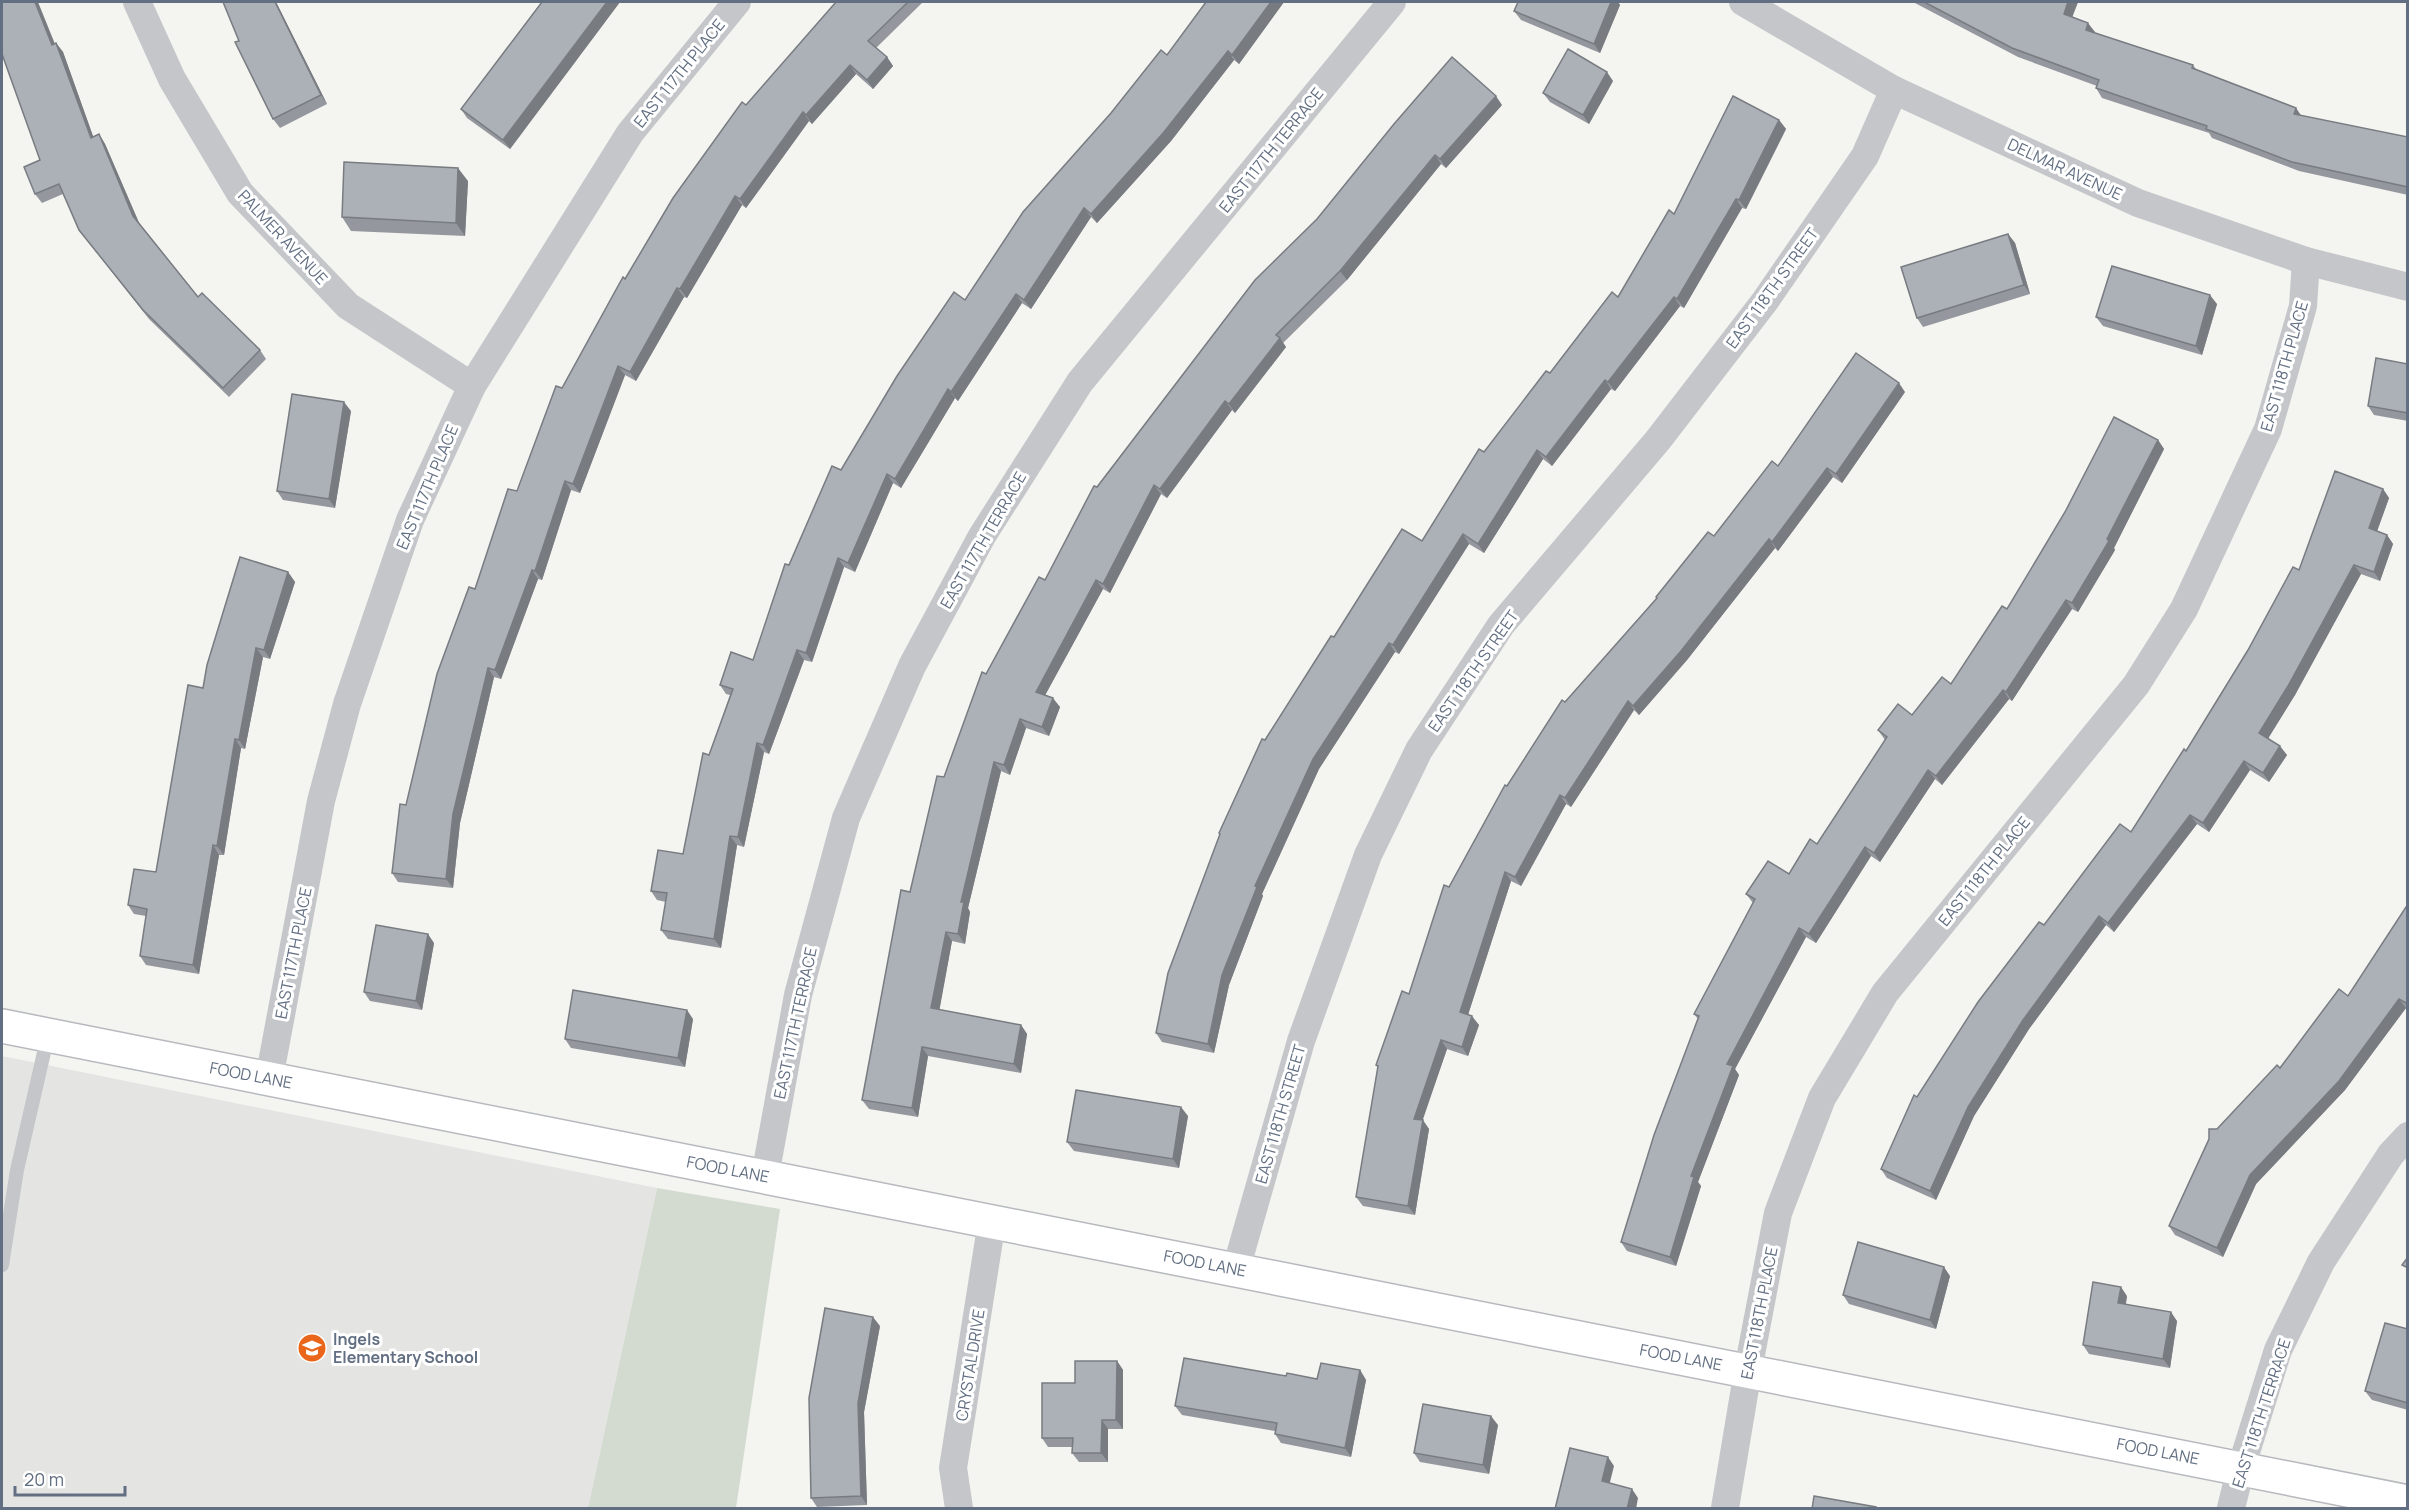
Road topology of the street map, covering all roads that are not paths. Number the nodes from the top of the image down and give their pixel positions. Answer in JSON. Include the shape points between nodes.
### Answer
{"nodes":[{"id":1,"x":137,"y":2,"type":"edge"},
{"id":2,"x":736,"y":2,"type":"edge"},
{"id":3,"x":1392,"y":2,"type":"edge"},
{"id":4,"x":1743,"y":2,"type":"edge"},
{"id":5,"x":1894,"y":90,"type":"junction"},
{"id":6,"x":2306,"y":261,"type":"junction"},
{"id":7,"x":2408,"y":287,"type":"edge"},
{"id":8,"x":472,"y":386,"type":"junction"},
{"id":9,"x":2,"y":1026,"type":"edge"},
{"id":10,"x":48,"y":1035,"type":"junction"},
{"id":11,"x":269,"y":1079,"type":"junction"},
{"id":12,"x":2408,"y":1136,"type":"edge"},
{"id":13,"x":765,"y":1176,"type":"junction"},
{"id":14,"x":992,"y":1221,"type":"junction"},
{"id":15,"x":4,"y":1238,"type":"edge"},
{"id":16,"x":2,"y":1265,"type":"edge"},
{"id":17,"x":1236,"y":1269,"type":"junction"},
{"id":18,"x":1748,"y":1370,"type":"junction"},
{"id":19,"x":2241,"y":1468,"type":"junction"},
{"id":20,"x":2408,"y":1502,"type":"edge"},
{"id":21,"x":959,"y":1509,"type":"edge"},
{"id":22,"x":1725,"y":1509,"type":"edge"},
{"id":23,"x":2231,"y":1509,"type":"edge"}],
"edges":[{"from":1,"to":8,"type":"street","name":"PALMER AVENUE","via":[[172,79],[240,193],[348,306]]},
{"from":2,"to":8,"type":"street","name":"EAST 117TH PLACE","via":[[630,133]]},
{"from":3,"to":13,"type":"street","name":"EAST 117TH TERRACE","via":[[1080,382],[982,536],[918,656],[846,818],[798,995]]},
{"from":4,"to":5,"type":"street","name":"DELMAR AVENUE"},
{"from":5,"to":6,"type":"street","name":"DELMAR AVENUE","via":[[2138,203]]},
{"from":5,"to":17,"type":"street","name":"EAST 118TH STREET","via":[[1865,156],[1765,301],[1658,440],[1501,625],[1419,750],[1368,855],[1301,1041]]},
{"from":6,"to":7,"type":"street","name":"DELMAR AVENUE"},
{"from":6,"to":18,"type":"street","name":"EAST 118TH PLACE","via":[[2303,306],[2268,429],[2184,609],[2136,685],[1885,993],[1822,1098],[1778,1213]]},
{"from":8,"to":11,"type":"street","name":"EAST 117TH PLACE","via":[[410,520],[347,704],[321,801]]},
{"from":9,"to":10,"type":"street","name":"FOOD LANE"},
{"from":10,"to":11,"type":"street","name":"FOOD LANE"},
{"from":10,"to":15,"type":"lane"},
{"from":11,"to":13,"type":"street","name":"FOOD LANE"},
{"from":12,"to":19,"type":"street","name":"EAST 118TH TERRACE","via":[[2391,1154],[2321,1262],[2278,1350]]},
{"from":13,"to":14,"type":"street","name":"FOOD LANE"},
{"from":14,"to":17,"type":"street","name":"FOOD LANE"},
{"from":14,"to":21,"type":"street","name":"CRYSTAL DRIVE","via":[[953,1468]]},
{"from":15,"to":16,"type":"lane"},
{"from":17,"to":18,"type":"street","name":"FOOD LANE"},
{"from":18,"to":19,"type":"street","name":"FOOD LANE"},
{"from":18,"to":22,"type":"street","name":"EAST 118TH PLACE"},
{"from":19,"to":20,"type":"street","name":"FOOD LANE"},
{"from":19,"to":23,"type":"street","name":"EAST 118TH TERRACE"}]}
